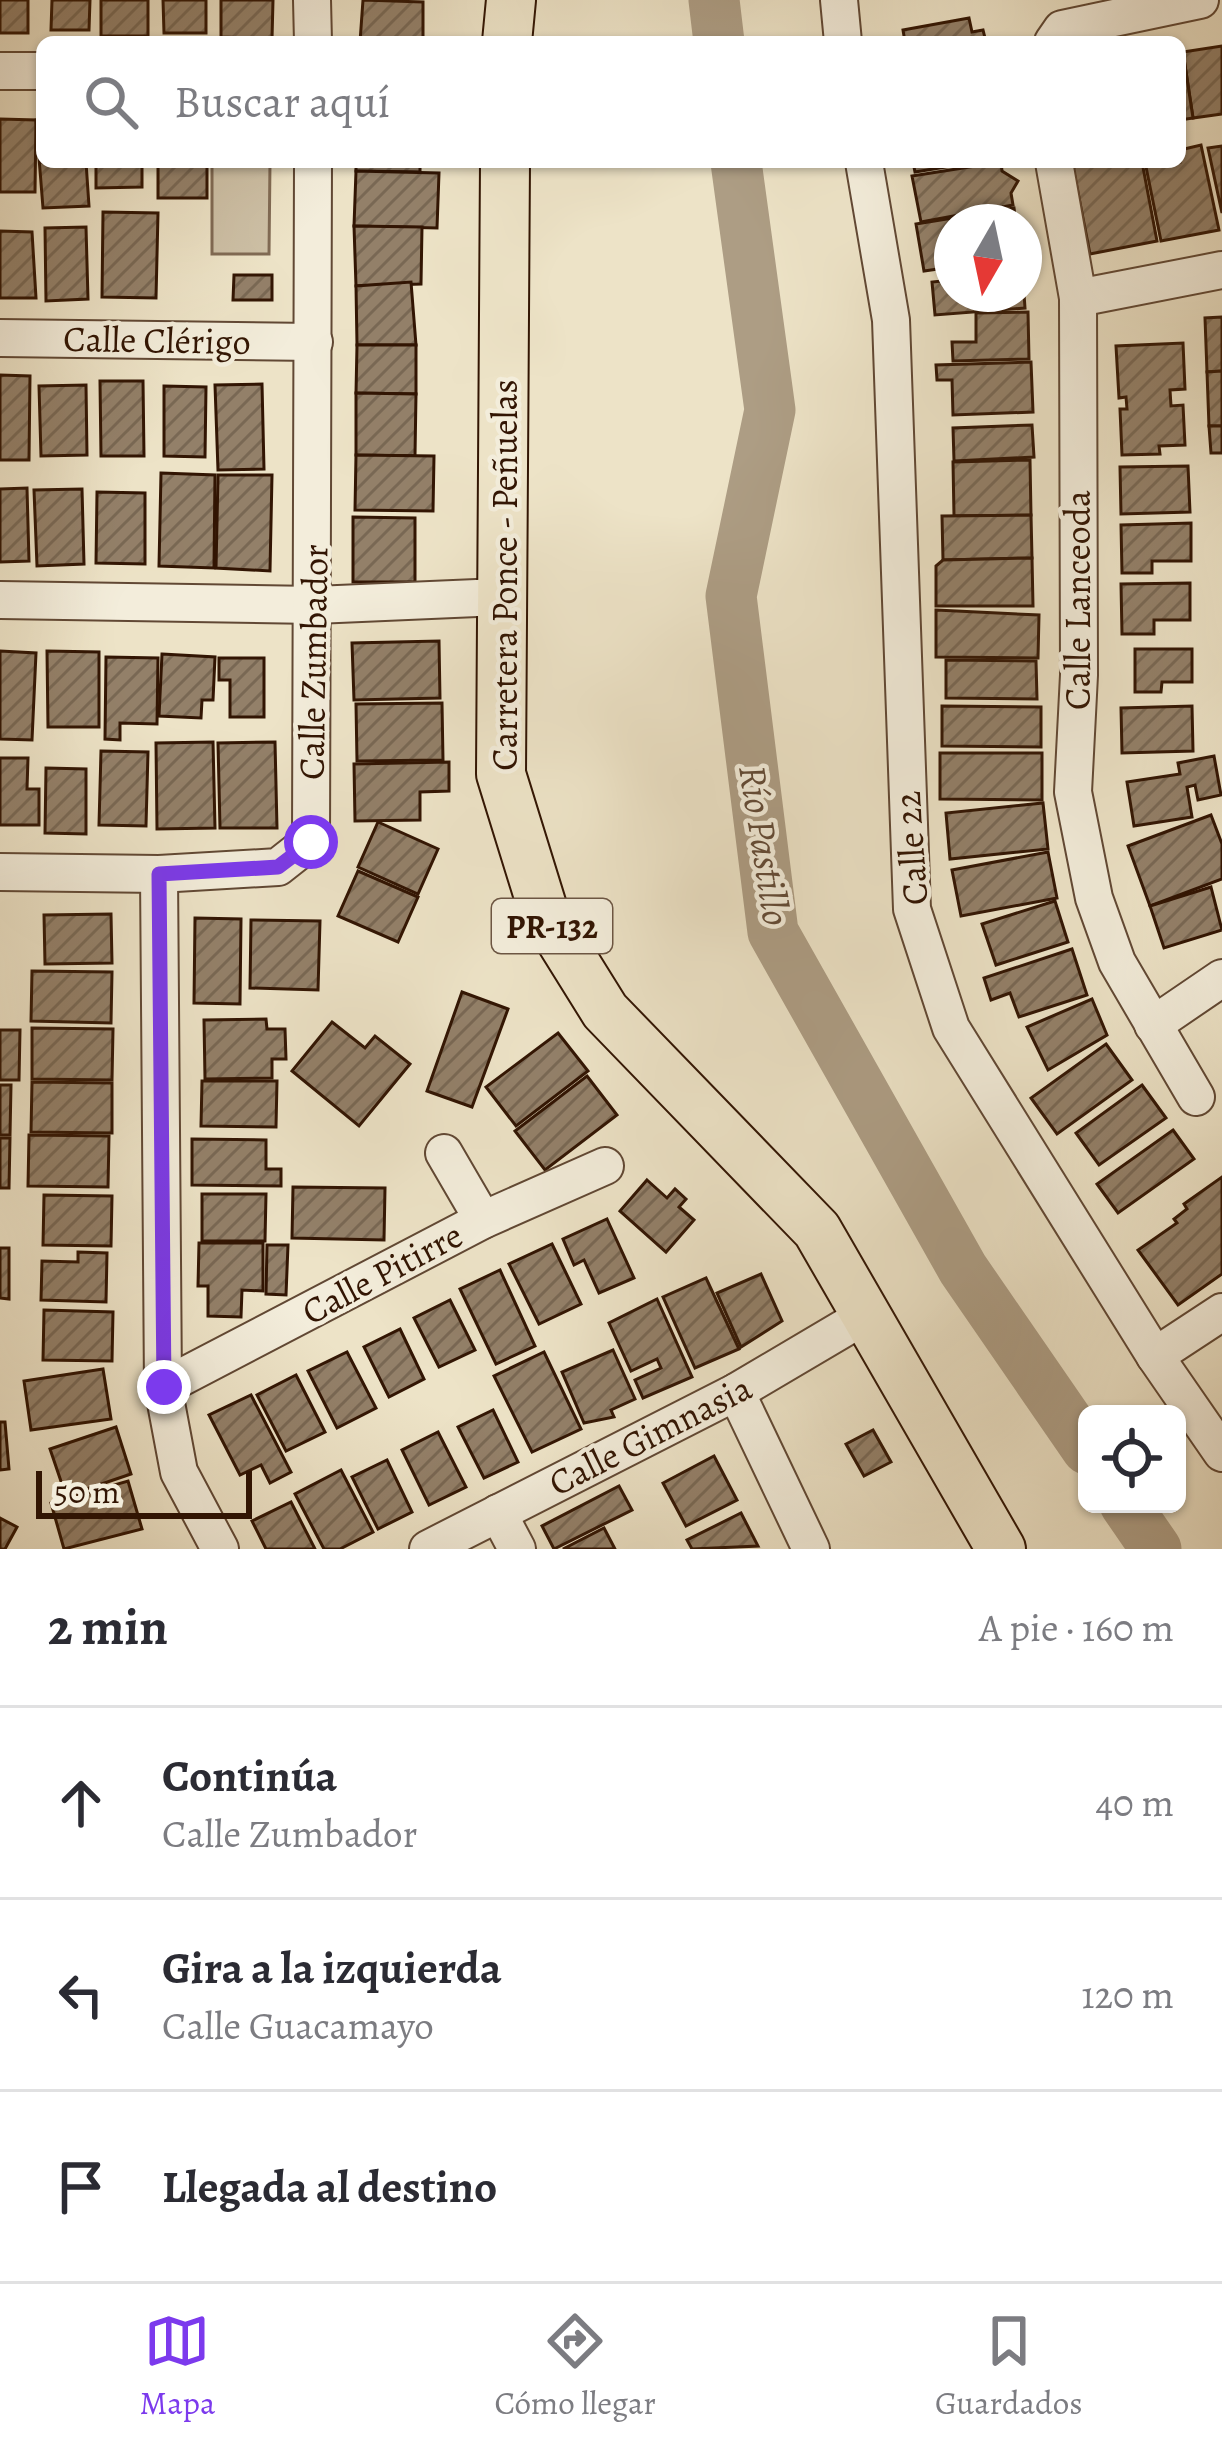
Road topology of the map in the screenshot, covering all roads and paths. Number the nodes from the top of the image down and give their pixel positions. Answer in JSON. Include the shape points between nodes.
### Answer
{"nodes":[{"id":1,"x":312,"y":0,"type":"edge"},
{"id":2,"x":511,"y":0,"type":"edge"},
{"id":3,"x":839,"y":0,"type":"edge"},
{"id":4,"x":1199,"y":0,"type":"edge"},
{"id":5,"x":313,"y":36,"type":"edge"},
{"id":6,"x":508,"y":36,"type":"edge"},
{"id":7,"x":842,"y":36,"type":"edge"},
{"id":8,"x":1057,"y":36,"type":"edge"},
{"id":9,"x":0,"y":71,"type":"edge"},
{"id":10,"x":36,"y":71,"type":"edge"},
{"id":11,"x":313,"y":168,"type":"edge"},
{"id":12,"x":505,"y":168,"type":"edge"},
{"id":13,"x":865,"y":168,"type":"edge"},
{"id":14,"x":1055,"y":168,"type":"edge"},
{"id":15,"x":1222,"y":270,"type":"edge"},
{"id":16,"x":1078,"y":298,"type":"junction"},
{"id":17,"x":0,"y":338,"type":"edge"},
{"id":18,"x":314,"y":342,"type":"junction"},
{"id":19,"x":500,"y":597,"type":"junction"},
{"id":20,"x":0,"y":599,"type":"edge"},
{"id":21,"x":315,"y":605,"type":"junction"},
{"id":22,"x":0,"y":872,"type":"edge"},
{"id":23,"x":159,"y":874,"type":"junction"},
{"id":24,"x":1222,"y":978,"type":"edge"},
{"id":25,"x":1153,"y":1025,"type":"junction"},
{"id":26,"x":1196,"y":1097,"type":"dead end"},
{"id":27,"x":444,"y":1153,"type":"dead end"},
{"id":28,"x":605,"y":1166,"type":"dead end"},
{"id":29,"x":483,"y":1220,"type":"junction"},
{"id":30,"x":1222,"y":1312,"type":"edge"},
{"id":31,"x":868,"y":1314,"type":"junction"},
{"id":32,"x":1155,"y":1356,"type":"junction"},
{"id":33,"x":164,"y":1387,"type":"junction"},
{"id":34,"x":736,"y":1392,"type":"junction"},
{"id":35,"x":1222,"y":1453,"type":"edge"},
{"id":36,"x":498,"y":1513,"type":"junction"},
{"id":37,"x":220,"y":1549,"type":"edge"},
{"id":38,"x":428,"y":1549,"type":"edge"},
{"id":39,"x":517,"y":1549,"type":"edge"},
{"id":40,"x":811,"y":1549,"type":"edge"},
{"id":41,"x":1001,"y":1549,"type":"edge"}],
"edges":[{"from":1,"to":5,"type":"street"},
{"from":2,"to":6,"type":"main road"},
{"from":3,"to":7,"type":"street"},
{"from":4,"to":8,"type":"street"},
{"from":9,"to":10,"type":"street"},
{"from":11,"to":18,"type":"street","name":"Calle Zumbador"},
{"from":12,"to":19,"type":"main road","name":"Carretera Ponce - Peñuelas","number":"PR-132"},
{"from":13,"to":32,"type":"street","name":"Calle 22","via":[[891,320],[912,909],[951,1028]]},
{"from":14,"to":16,"type":"street","name":"Calle Lanceoda"},
{"from":15,"to":16,"type":"street"},
{"from":16,"to":25,"type":"street","name":"Calle Lanceoda","via":[[1073,792],[1094,898],[1117,962]]},
{"from":17,"to":18,"type":"street","name":"Calle Clérigo"},
{"from":18,"to":21,"type":"street","name":"Calle Zumbador"},
{"from":19,"to":21,"type":"street"},
{"from":19,"to":31,"type":"main road","name":"Carretera Ponce - Peñuelas","number":"PR-132","via":[[501,774],[544,913],[605,1011],[817,1230]]},
{"from":20,"to":21,"type":"street"},
{"from":21,"to":23,"type":"street","name":"Calle Zumbador","via":[[311,842],[278,867]]},
{"from":22,"to":23,"type":"street","name":"Calle Zumbador"},
{"from":23,"to":33,"type":"street"},
{"from":24,"to":25,"type":"street"},
{"from":25,"to":26,"type":"street","name":"Calle Lanceoda"},
{"from":27,"to":29,"type":"street"},
{"from":28,"to":29,"type":"street","name":"Calle Pitirre"},
{"from":29,"to":33,"type":"street","name":"Calle Pitirre"},
{"from":30,"to":32,"type":"street"},
{"from":31,"to":34,"type":"street","name":"Calle Gimnasia"},
{"from":31,"to":41,"type":"main road","name":"Carretera Ponce - Peñuelas","number":"PR-132"},
{"from":32,"to":35,"type":"street","name":"Calle 22"},
{"from":33,"to":37,"type":"street","via":[[179,1472]]},
{"from":34,"to":36,"type":"street","name":"Calle Gimnasia"},
{"from":34,"to":40,"type":"street"},
{"from":36,"to":38,"type":"street","name":"Calle Gimnasia"},
{"from":36,"to":39,"type":"street"}]}
